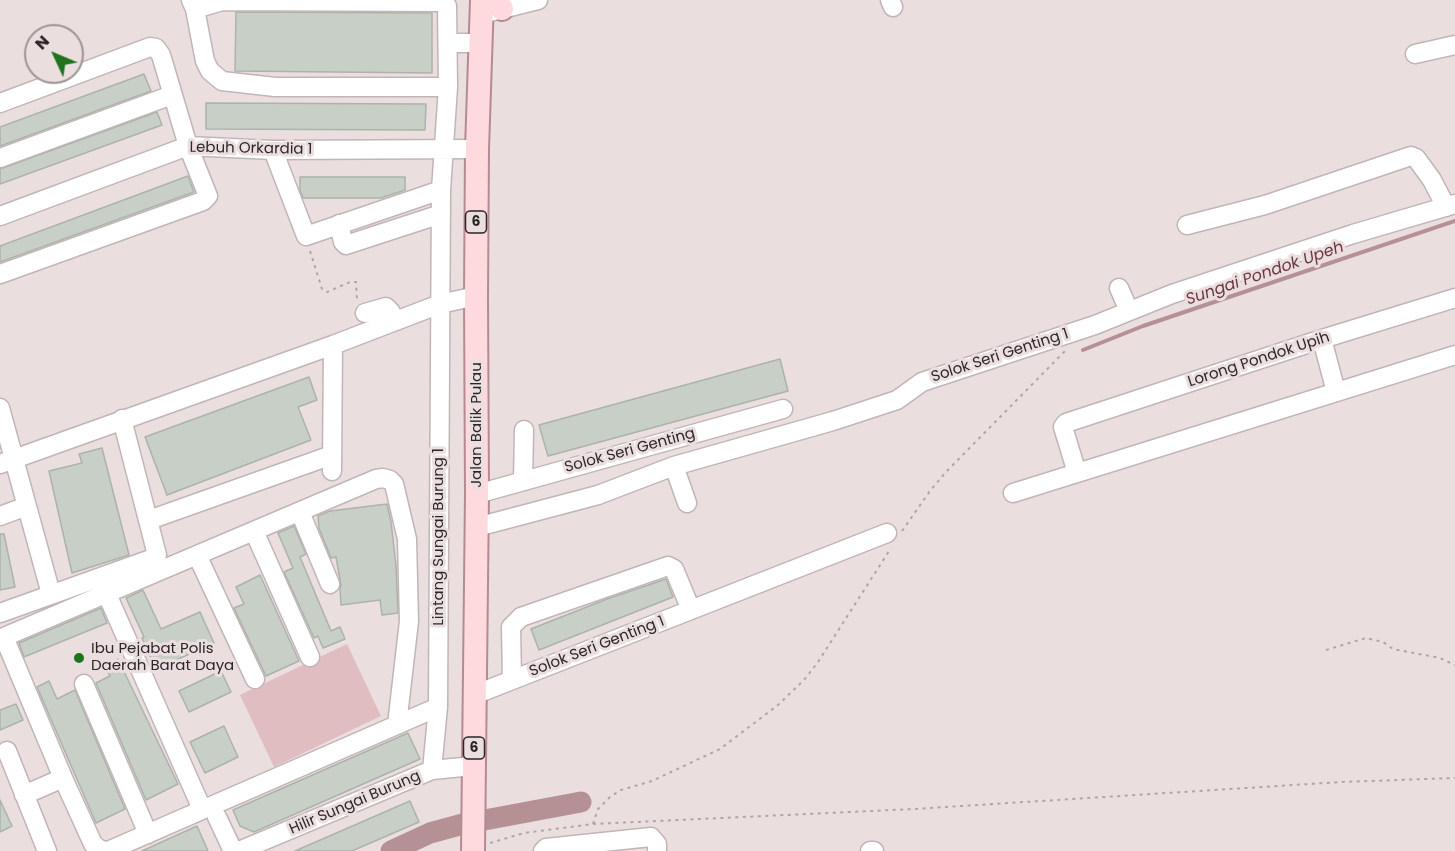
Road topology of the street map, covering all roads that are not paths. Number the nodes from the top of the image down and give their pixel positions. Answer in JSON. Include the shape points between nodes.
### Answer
{"nodes":[{"id":1,"x":537,"y":0,"type":"edge"},
{"id":2,"x":193,"y":4,"type":"edge"},
{"id":3,"x":490,"y":6,"type":"edge"},
{"id":4,"x":449,"y":43,"type":"junction"},
{"id":5,"x":481,"y":43,"type":"junction"},
{"id":6,"x":1455,"y":45,"type":"edge"},
{"id":7,"x":1415,"y":54,"type":"dead end"},
{"id":8,"x":448,"y":87,"type":"junction"},
{"id":9,"x":172,"y":95,"type":"junction"},
{"id":10,"x":0,"y":103,"type":"edge"},
{"id":11,"x":188,"y":146,"type":"junction"},
{"id":12,"x":444,"y":149,"type":"junction"},
{"id":13,"x":477,"y":149,"type":"junction"},
{"id":14,"x":273,"y":150,"type":"junction"},
{"id":15,"x":0,"y":158,"type":"edge"},
{"id":16,"x":441,"y":190,"type":"junction"},
{"id":17,"x":1450,"y":206,"type":"edge"},
{"id":18,"x":441,"y":214,"type":"junction"},
{"id":19,"x":0,"y":216,"type":"edge"},
{"id":20,"x":339,"y":224,"type":"junction"},
{"id":21,"x":1187,"y":225,"type":"dead end"},
{"id":22,"x":0,"y":274,"type":"edge"},
{"id":23,"x":1119,"y":288,"type":"dead end"},
{"id":24,"x":476,"y":296,"type":"junction"},
{"id":25,"x":1455,"y":298,"type":"edge"},
{"id":26,"x":440,"y":304,"type":"junction"},
{"id":27,"x":1129,"y":311,"type":"junction"},
{"id":28,"x":365,"y":313,"type":"road end"},
{"id":29,"x":396,"y":321,"type":"junction"},
{"id":30,"x":1322,"y":339,"type":"junction"},
{"id":31,"x":333,"y":345,"type":"junction"},
{"id":32,"x":1455,"y":354,"type":"edge"},
{"id":33,"x":1336,"y":392,"type":"junction"},
{"id":34,"x":0,"y":408,"type":"edge"},
{"id":35,"x":783,"y":409,"type":"dead end"},
{"id":36,"x":122,"y":419,"type":"junction"},
{"id":37,"x":524,"y":430,"type":"dead end"},
{"id":38,"x":7,"y":461,"type":"edge"},
{"id":39,"x":674,"y":466,"type":"junction"},
{"id":40,"x":1077,"y":473,"type":"junction"},
{"id":41,"x":523,"y":481,"type":"junction"},
{"id":42,"x":1013,"y":493,"type":"dead end"},
{"id":43,"x":477,"y":494,"type":"junction"},
{"id":44,"x":687,"y":503,"type":"dead end"},
{"id":45,"x":27,"y":506,"type":"junction"},
{"id":46,"x":300,"y":512,"type":"junction"},
{"id":47,"x":0,"y":516,"type":"edge"},
{"id":48,"x":149,"y":520,"type":"junction"},
{"id":49,"x":477,"y":527,"type":"junction"},
{"id":50,"x":254,"y":531,"type":"junction"},
{"id":51,"x":893,"y":538,"type":"road end"},
{"id":52,"x":407,"y":539,"type":"junction"},
{"id":53,"x":439,"y":539,"type":"junction"},
{"id":54,"x":197,"y":555,"type":"junction"},
{"id":55,"x":330,"y":584,"type":"dead end"},
{"id":56,"x":106,"y":592,"type":"junction"},
{"id":57,"x":51,"y":594,"type":"junction"},
{"id":58,"x":692,"y":610,"type":"junction"},
{"id":59,"x":0,"y":613,"type":"edge"},
{"id":60,"x":310,"y":657,"type":"dead end"},
{"id":61,"x":255,"y":679,"type":"dead end"},
{"id":62,"x":512,"y":680,"type":"junction"},
{"id":63,"x":84,"y":684,"type":"dead end"},
{"id":64,"x":474,"y":694,"type":"junction"},
{"id":65,"x":438,"y":706,"type":"junction"},
{"id":66,"x":397,"y":724,"type":"junction"},
{"id":67,"x":7,"y":751,"type":"dead end"},
{"id":68,"x":473,"y":766,"type":"junction"},
{"id":69,"x":432,"y":770,"type":"junction"},
{"id":70,"x":63,"y":778,"type":"junction"},
{"id":71,"x":24,"y":795,"type":"junction"},
{"id":72,"x":210,"y":813,"type":"junction"},
{"id":73,"x":148,"y":834,"type":"junction"},
{"id":74,"x":469,"y":845,"type":"edge"},
{"id":75,"x":47,"y":851,"type":"edge"},
{"id":76,"x":107,"y":851,"type":"edge"},
{"id":77,"x":233,"y":851,"type":"edge"},
{"id":78,"x":239,"y":851,"type":"edge"},
{"id":79,"x":543,"y":851,"type":"edge"},
{"id":80,"x":657,"y":851,"type":"edge"},
{"id":81,"x":870,"y":851,"type":"edge"},
{"id":82,"x":874,"y":851,"type":"edge"}],
"edges":[{"from":1,"to":3,"type":"street"},
{"from":2,"to":4,"type":"street","name":"Lintang Sungai Burung 1","via":[[443,2],[447,6]]},
{"from":2,"to":8,"type":"street","via":[[205,61],[222,81],[275,87]]},
{"from":3,"to":5,"type":"main road","name":"Jalan Balik Pulau","number":"6"},
{"from":4,"to":5,"type":"street"},
{"from":4,"to":8,"type":"street","name":"Lintang Sungai Burung 1"},
{"from":5,"to":13,"type":"main road","name":"Jalan Balik Pulau","number":"6"},
{"from":6,"to":7,"type":"street"},
{"from":8,"to":12,"type":"street","name":"Lintang Sungai Burung 1"},
{"from":9,"to":10,"type":"street","via":[[160,54],[150,47]]},
{"from":9,"to":11,"type":"street"},
{"from":9,"to":15,"type":"street"},
{"from":11,"to":14,"type":"street","name":"Lebuh Orkardia 1"},
{"from":11,"to":19,"type":"street","name":"Lebuh Orkardia 1"},
{"from":11,"to":22,"type":"street","via":[[208,196],[202,201]]},
{"from":12,"to":13,"type":"street","name":"Lebuh Orkardia 1"},
{"from":12,"to":14,"type":"street","name":"Lebuh Orkardia 1"},
{"from":12,"to":16,"type":"street","name":"Lintang Sungai Burung 1"},
{"from":13,"to":24,"type":"main road","name":"Jalan Balik Pulau","number":"6"},
{"from":14,"to":20,"type":"street","via":[[306,236]]},
{"from":16,"to":18,"type":"street","name":"Lintang Sungai Burung 1"},
{"from":16,"to":20,"type":"street"},
{"from":17,"to":21,"type":"street","via":[[1411,156],[1265,205]]},
{"from":17,"to":27,"type":"street","name":"Solok Seri Genting 1","via":[[1353,234]]},
{"from":18,"to":20,"type":"street","via":[[346,245]]},
{"from":18,"to":26,"type":"street","name":"Lintang Sungai Burung 1"},
{"from":23,"to":27,"type":"street"},
{"from":24,"to":26,"type":"street"},
{"from":24,"to":43,"type":"main road","name":"Jalan Balik Pulau","number":"6"},
{"from":25,"to":30,"type":"street","name":"Lorong Pondok Upih"},
{"from":26,"to":29,"type":"street"},
{"from":26,"to":53,"type":"street","name":"Lintang Sungai Burung 1"},
{"from":27,"to":39,"type":"street","name":"Solok Seri Genting 1","via":[[922,382],[897,400]]},
{"from":28,"to":29,"type":"street","via":[[386,307]]},
{"from":29,"to":31,"type":"street"},
{"from":30,"to":33,"type":"street"},
{"from":30,"to":40,"type":"street","name":"Lorong Pondok Upih","via":[[1064,424]]},
{"from":31,"to":36,"type":"street"},
{"from":31,"to":48,"type":"street","via":[[332,463]]},
{"from":32,"to":33,"type":"street"},
{"from":33,"to":40,"type":"street"},
{"from":34,"to":38,"type":"street"},
{"from":35,"to":41,"type":"street","name":"Solok Seri Genting"},
{"from":36,"to":38,"type":"street"},
{"from":36,"to":48,"type":"street"},
{"from":37,"to":41,"type":"street"},
{"from":38,"to":45,"type":"street"},
{"from":39,"to":44,"type":"street"},
{"from":39,"to":49,"type":"street","name":"Solok Seri Genting 1","via":[[598,495]]},
{"from":40,"to":42,"type":"street"},
{"from":41,"to":43,"type":"street","name":"Solok Seri Genting"},
{"from":43,"to":49,"type":"main road","name":"Jalan Balik Pulau","number":"6"},
{"from":45,"to":47,"type":"street"},
{"from":45,"to":57,"type":"street"},
{"from":46,"to":50,"type":"street"},
{"from":46,"to":52,"type":"street","via":[[383,478],[394,484]]},
{"from":46,"to":55,"type":"street"},
{"from":48,"to":57,"type":"street","via":[[157,555],[154,558]]},
{"from":49,"to":64,"type":"main road","name":"Jalan Balik Pulau","number":"6"},
{"from":50,"to":54,"type":"street"},
{"from":50,"to":60,"type":"street"},
{"from":51,"to":58,"type":"street","name":"Solok Seri Genting 1"},
{"from":52,"to":53,"type":"street"},
{"from":52,"to":66,"type":"street","via":[[409,621]]},
{"from":53,"to":65,"type":"street","name":"Lintang Sungai Burung 1"},
{"from":54,"to":56,"type":"street"},
{"from":54,"to":61,"type":"street"},
{"from":56,"to":70,"type":"street","via":[[4,638]]},
{"from":56,"to":72,"type":"street"},
{"from":57,"to":59,"type":"street"},
{"from":58,"to":62,"type":"street","name":"Solok Seri Genting 1"},
{"from":58,"to":62,"type":"street","via":[[674,568],[668,566],[521,617],[511,627]]},
{"from":62,"to":64,"type":"street","name":"Solok Seri Genting 1"},
{"from":63,"to":73,"type":"street"},
{"from":64,"to":68,"type":"main road","name":"Jalan Balik Pulau","number":"6"},
{"from":65,"to":66,"type":"street"},
{"from":65,"to":69,"type":"street","name":"Lintang Sungai Burung 1"},
{"from":66,"to":72,"type":"street"},
{"from":67,"to":71,"type":"street"},
{"from":68,"to":69,"type":"street","name":"Hilir Sungai Burung"},
{"from":68,"to":74,"type":"main road","name":"Jalan Balik Pulau","number":"6"},
{"from":69,"to":78,"type":"street","name":"Hilir Sungai Burung"},
{"from":70,"to":71,"type":"street"},
{"from":70,"to":76,"type":"street","via":[[93,844]]},
{"from":71,"to":75,"type":"street"},
{"from":72,"to":73,"type":"street"},
{"from":72,"to":77,"type":"street"},
{"from":73,"to":76,"type":"street"},
{"from":79,"to":80,"type":"street","via":[[651,837]]},
{"from":81,"to":82,"type":"street"}]}
